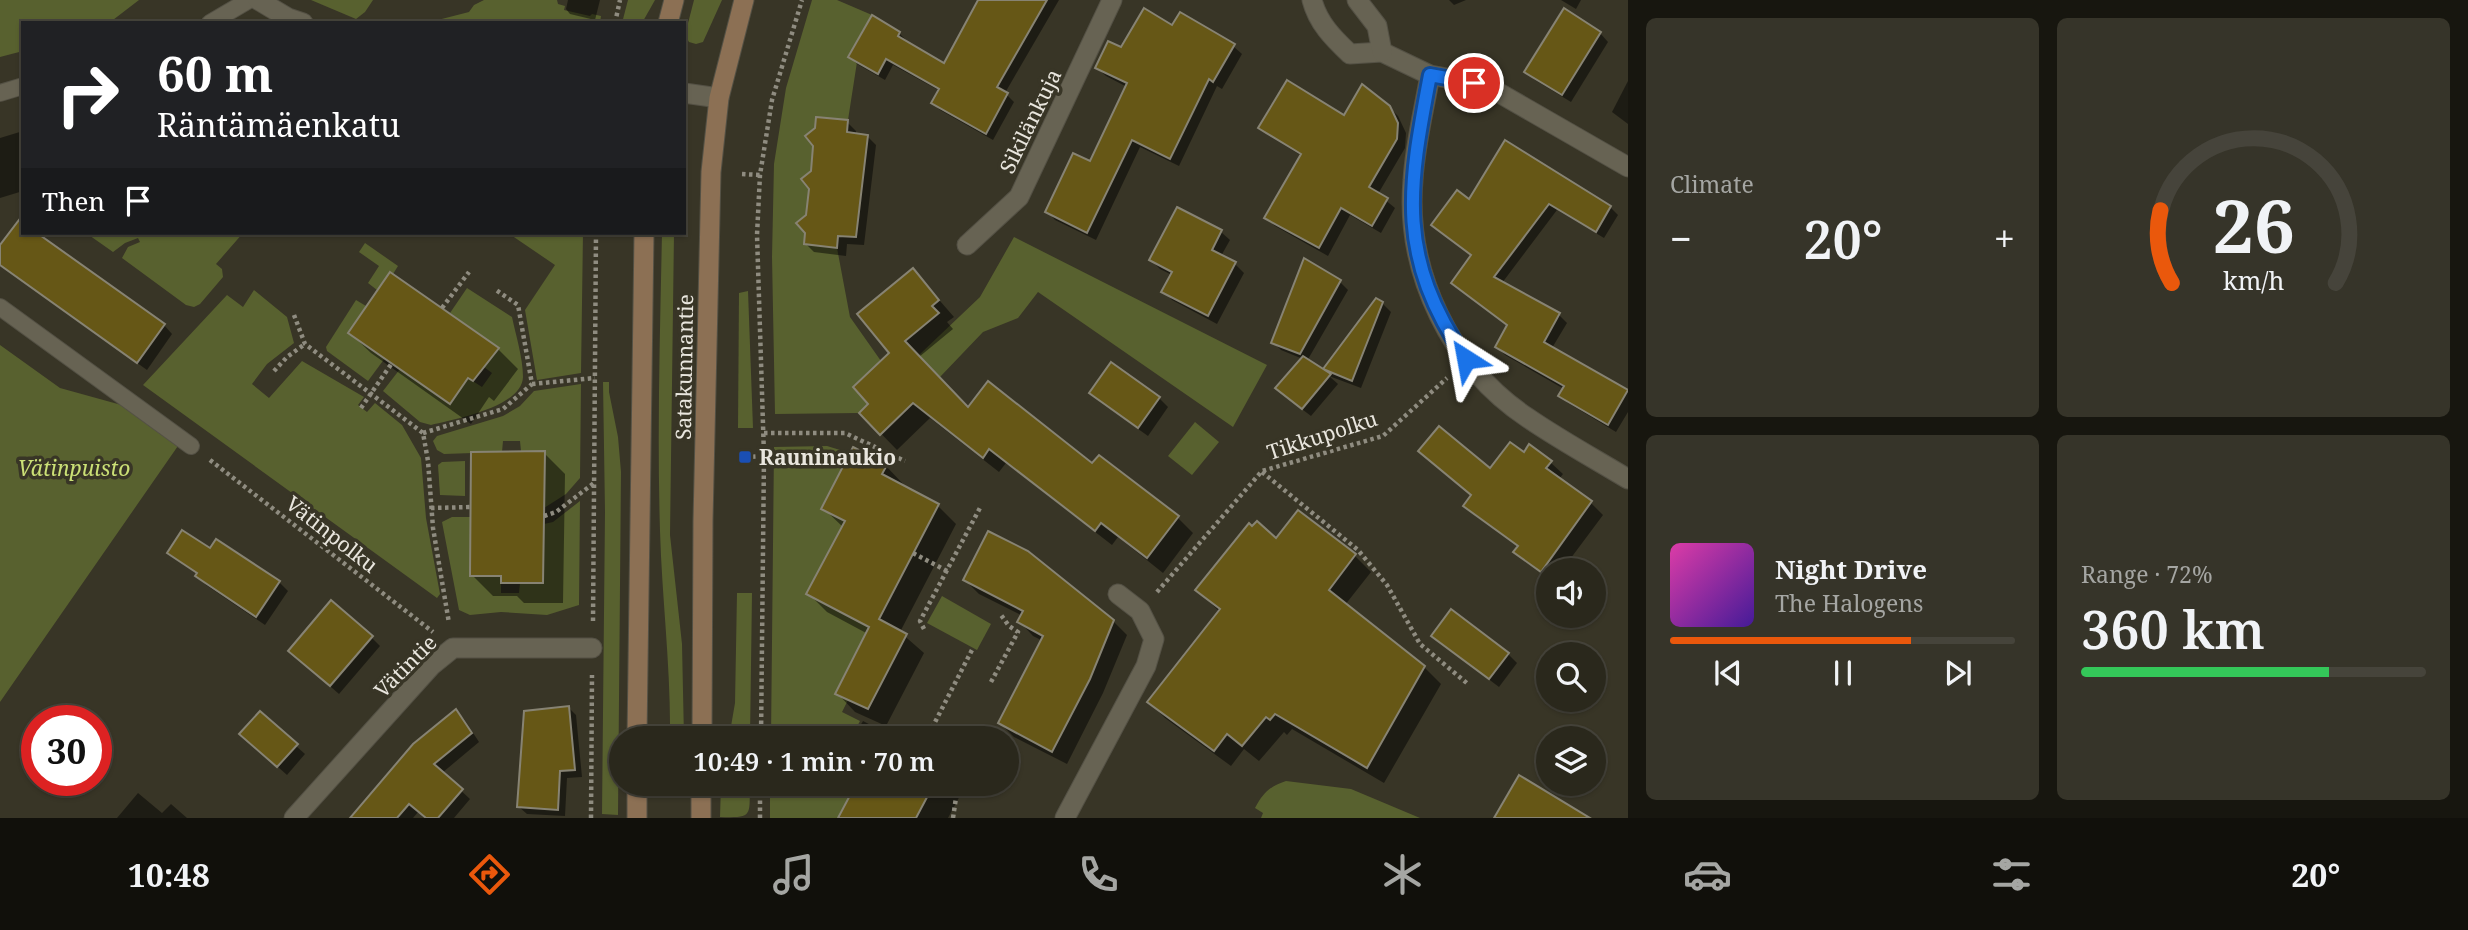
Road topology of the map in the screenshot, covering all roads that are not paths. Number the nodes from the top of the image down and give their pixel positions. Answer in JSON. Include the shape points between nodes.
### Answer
{"nodes":[{"id":1,"x":249,"y":0,"type":"edge"},
{"id":2,"x":258,"y":0,"type":"edge"},
{"id":3,"x":674,"y":0,"type":"edge"},
{"id":4,"x":744,"y":0,"type":"edge"},
{"id":5,"x":1112,"y":0,"type":"edge"},
{"id":6,"x":1312,"y":0,"type":"edge"},
{"id":7,"x":1357,"y":0,"type":"edge"},
{"id":8,"x":213,"y":21,"type":"edge"},
{"id":9,"x":297,"y":21,"type":"edge"},
{"id":10,"x":669,"y":21,"type":"edge"},
{"id":11,"x":1382,"y":52,"type":"junction"},
{"id":12,"x":1430,"y":75,"type":"junction"},
{"id":13,"x":21,"y":87,"type":"edge"},
{"id":14,"x":0,"y":93,"type":"edge"},
{"id":15,"x":686,"y":93,"type":"edge"},
{"id":16,"x":719,"y":98,"type":"junction"},
{"id":17,"x":1628,"y":167,"type":"edge"},
{"id":18,"x":644,"y":235,"type":"edge"},
{"id":19,"x":967,"y":245,"type":"dead end"},
{"id":20,"x":0,"y":307,"type":"edge"},
{"id":21,"x":191,"y":446,"type":"road end"},
{"id":22,"x":1628,"y":479,"type":"edge"},
{"id":23,"x":1118,"y":594,"type":"dead end"},
{"id":24,"x":592,"y":648,"type":"road end"},
{"id":25,"x":637,"y":726,"type":"edge"},
{"id":26,"x":702,"y":726,"type":"edge"},
{"id":27,"x":637,"y":796,"type":"edge"},
{"id":28,"x":701,"y":796,"type":"edge"},
{"id":29,"x":294,"y":818,"type":"edge"},
{"id":30,"x":637,"y":818,"type":"edge"},
{"id":31,"x":701,"y":818,"type":"edge"},
{"id":32,"x":1065,"y":818,"type":"edge"}],
"edges":[{"from":1,"to":8,"type":"lane"},
{"from":2,"to":9,"type":"street"},
{"from":3,"to":10,"type":"main road"},
{"from":4,"to":16,"type":"main road","name":"Satakunnantie"},
{"from":5,"to":19,"type":"street","name":"Sikilänkuja","via":[[1019,197]]},
{"from":6,"to":11,"type":"street","via":[[1332,38],[1350,54]]},
{"from":7,"to":11,"type":"street","via":[[1377,26]]},
{"from":11,"to":12,"type":"street"},
{"from":12,"to":17,"type":"street","via":[[1474,83],[1509,96]]},
{"from":12,"to":22,"type":"street","via":[[1412,181],[1414,237],[1430,296],[1466,359],[1496,394]]},
{"from":13,"to":14,"type":"lane"},
{"from":15,"to":16,"type":"street"},
{"from":16,"to":26,"type":"main road","name":"Satakunnantie","via":[[709,244]]},
{"from":18,"to":25,"type":"main road","name":"Satakunnantie"},
{"from":20,"to":21,"type":"lane"},
{"from":23,"to":32,"type":"street","via":[[1140,611],[1154,639],[1146,666]]},
{"from":24,"to":29,"type":"street","name":"Vätintie","via":[[453,648],[432,664]]},
{"from":27,"to":30,"type":"main road"},
{"from":28,"to":31,"type":"main road"}]}
